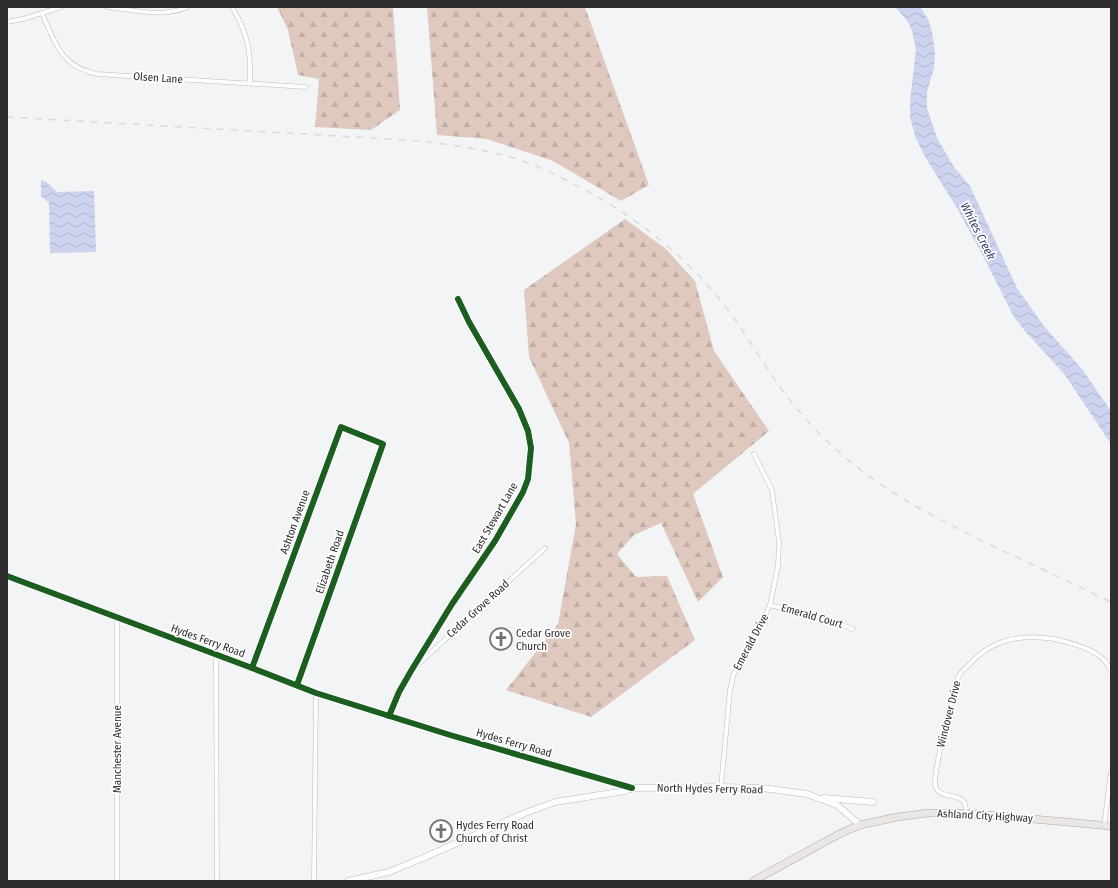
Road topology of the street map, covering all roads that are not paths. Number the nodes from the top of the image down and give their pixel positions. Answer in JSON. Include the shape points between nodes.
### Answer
{"nodes":[{"id":1,"x":61,"y":7,"type":"edge"},
{"id":2,"x":107,"y":7,"type":"edge"},
{"id":3,"x":188,"y":7,"type":"edge"},
{"id":4,"x":232,"y":7,"type":"edge"},
{"id":5,"x":42,"y":13,"type":"junction"},
{"id":6,"x":7,"y":22,"type":"edge"},
{"id":7,"x":250,"y":82,"type":"junction"},
{"id":8,"x":306,"y":87,"type":"dead end"},
{"id":9,"x":458,"y":299,"type":"dead end"},
{"id":10,"x":383,"y":445,"type":"joint"},
{"id":11,"x":754,"y":454,"type":"dead end"},
{"id":12,"x":545,"y":548,"type":"dead end"},
{"id":13,"x":7,"y":576,"type":"edge"},
{"id":14,"x":770,"y":604,"type":"junction"},
{"id":15,"x":117,"y":617,"type":"junction"},
{"id":16,"x":853,"y":629,"type":"dead end"},
{"id":17,"x":217,"y":656,"type":"junction"},
{"id":18,"x":252,"y":668,"type":"junction"},
{"id":19,"x":1111,"y":670,"type":"edge"},
{"id":20,"x":411,"y":671,"type":"junction"},
{"id":21,"x":297,"y":686,"type":"junction"},
{"id":22,"x":316,"y":693,"type":"junction"},
{"id":23,"x":389,"y":716,"type":"junction"},
{"id":24,"x":1111,"y":772,"type":"edge"},
{"id":25,"x":721,"y":787,"type":"junction"},
{"id":26,"x":632,"y":788,"type":"junction"},
{"id":27,"x":819,"y":798,"type":"junction"},
{"id":28,"x":873,"y":802,"type":"dead end"},
{"id":29,"x":966,"y":813,"type":"junction"},
{"id":30,"x":860,"y":825,"type":"junction"},
{"id":31,"x":1108,"y":826,"type":"edge"},
{"id":32,"x":117,"y":881,"type":"edge"},
{"id":33,"x":217,"y":881,"type":"edge"},
{"id":34,"x":314,"y":881,"type":"edge"},
{"id":35,"x":348,"y":881,"type":"edge"},
{"id":36,"x":753,"y":881,"type":"edge"}],
"edges":[{"from":1,"to":5,"type":"street"},
{"from":2,"to":3,"type":"street","via":[[161,13]]},
{"from":4,"to":7,"type":"street","via":[[247,38],[250,51]]},
{"from":5,"to":6,"type":"street"},
{"from":5,"to":7,"type":"street","name":"Olsen Lane","via":[[58,50],[67,60],[86,72]]},
{"from":7,"to":8,"type":"street","name":"Olsen Lane"},
{"from":9,"to":20,"type":"street","name":"East Stewart Lane","via":[[519,409],[528,431],[530,464],[523,492],[510,516]]},
{"from":10,"to":18,"type":"street","name":"Ashton Avenue","via":[[341,427]]},
{"from":10,"to":21,"type":"street","name":"Elizabeth Road"},
{"from":11,"to":14,"type":"street","name":"Emerald Drive","via":[[772,490],[779,542],[778,566]]},
{"from":12,"to":20,"type":"street","name":"Cedar Grove Road"},
{"from":13,"to":15,"type":"street","name":"Hydes Ferry Road"},
{"from":14,"to":16,"type":"street","name":"Emerald Court"},
{"from":14,"to":25,"type":"street","name":"Emerald Drive","via":[[734,672]]},
{"from":15,"to":17,"type":"street","name":"Hydes Ferry Road"},
{"from":15,"to":32,"type":"street","name":"Manchester Avenue"},
{"from":17,"to":18,"type":"street","name":"Hydes Ferry Road"},
{"from":17,"to":33,"type":"street"},
{"from":18,"to":21,"type":"street","name":"Hydes Ferry Road"},
{"from":19,"to":29,"type":"street","name":"Windover Drive","via":[[1104,660],[1079,646],[1040,637],[1018,637],[1001,642],[974,659],[959,675],[939,754],[935,784],[944,795],[961,799],[965,803]]},
{"from":20,"to":23,"type":"street","name":"East Stewart Lane"},
{"from":21,"to":22,"type":"street","name":"Hydes Ferry Road"},
{"from":22,"to":23,"type":"street","name":"Hydes Ferry Road"},
{"from":22,"to":34,"type":"street"},
{"from":23,"to":26,"type":"street","name":"Hydes Ferry Road"},
{"from":24,"to":31,"type":"street"},
{"from":25,"to":26,"type":"street","name":"North Hydes Ferry Road"},
{"from":25,"to":27,"type":"street","name":"North Hydes Ferry Road","via":[[762,788]]},
{"from":26,"to":35,"type":"street","name":"North Hydes Ferry Road","via":[[555,802],[389,872]]},
{"from":27,"to":28,"type":"street","name":"North Hydes Ferry Road"},
{"from":27,"to":30,"type":"street","name":"North Hydes Ferry Road","via":[[837,805]]},
{"from":29,"to":30,"type":"main road","name":"Ashland City Highway","via":[[928,813]]},
{"from":29,"to":31,"type":"main road","name":"Ashland City Highway"},
{"from":30,"to":36,"type":"main road","name":"Ashland City Highway"}]}
